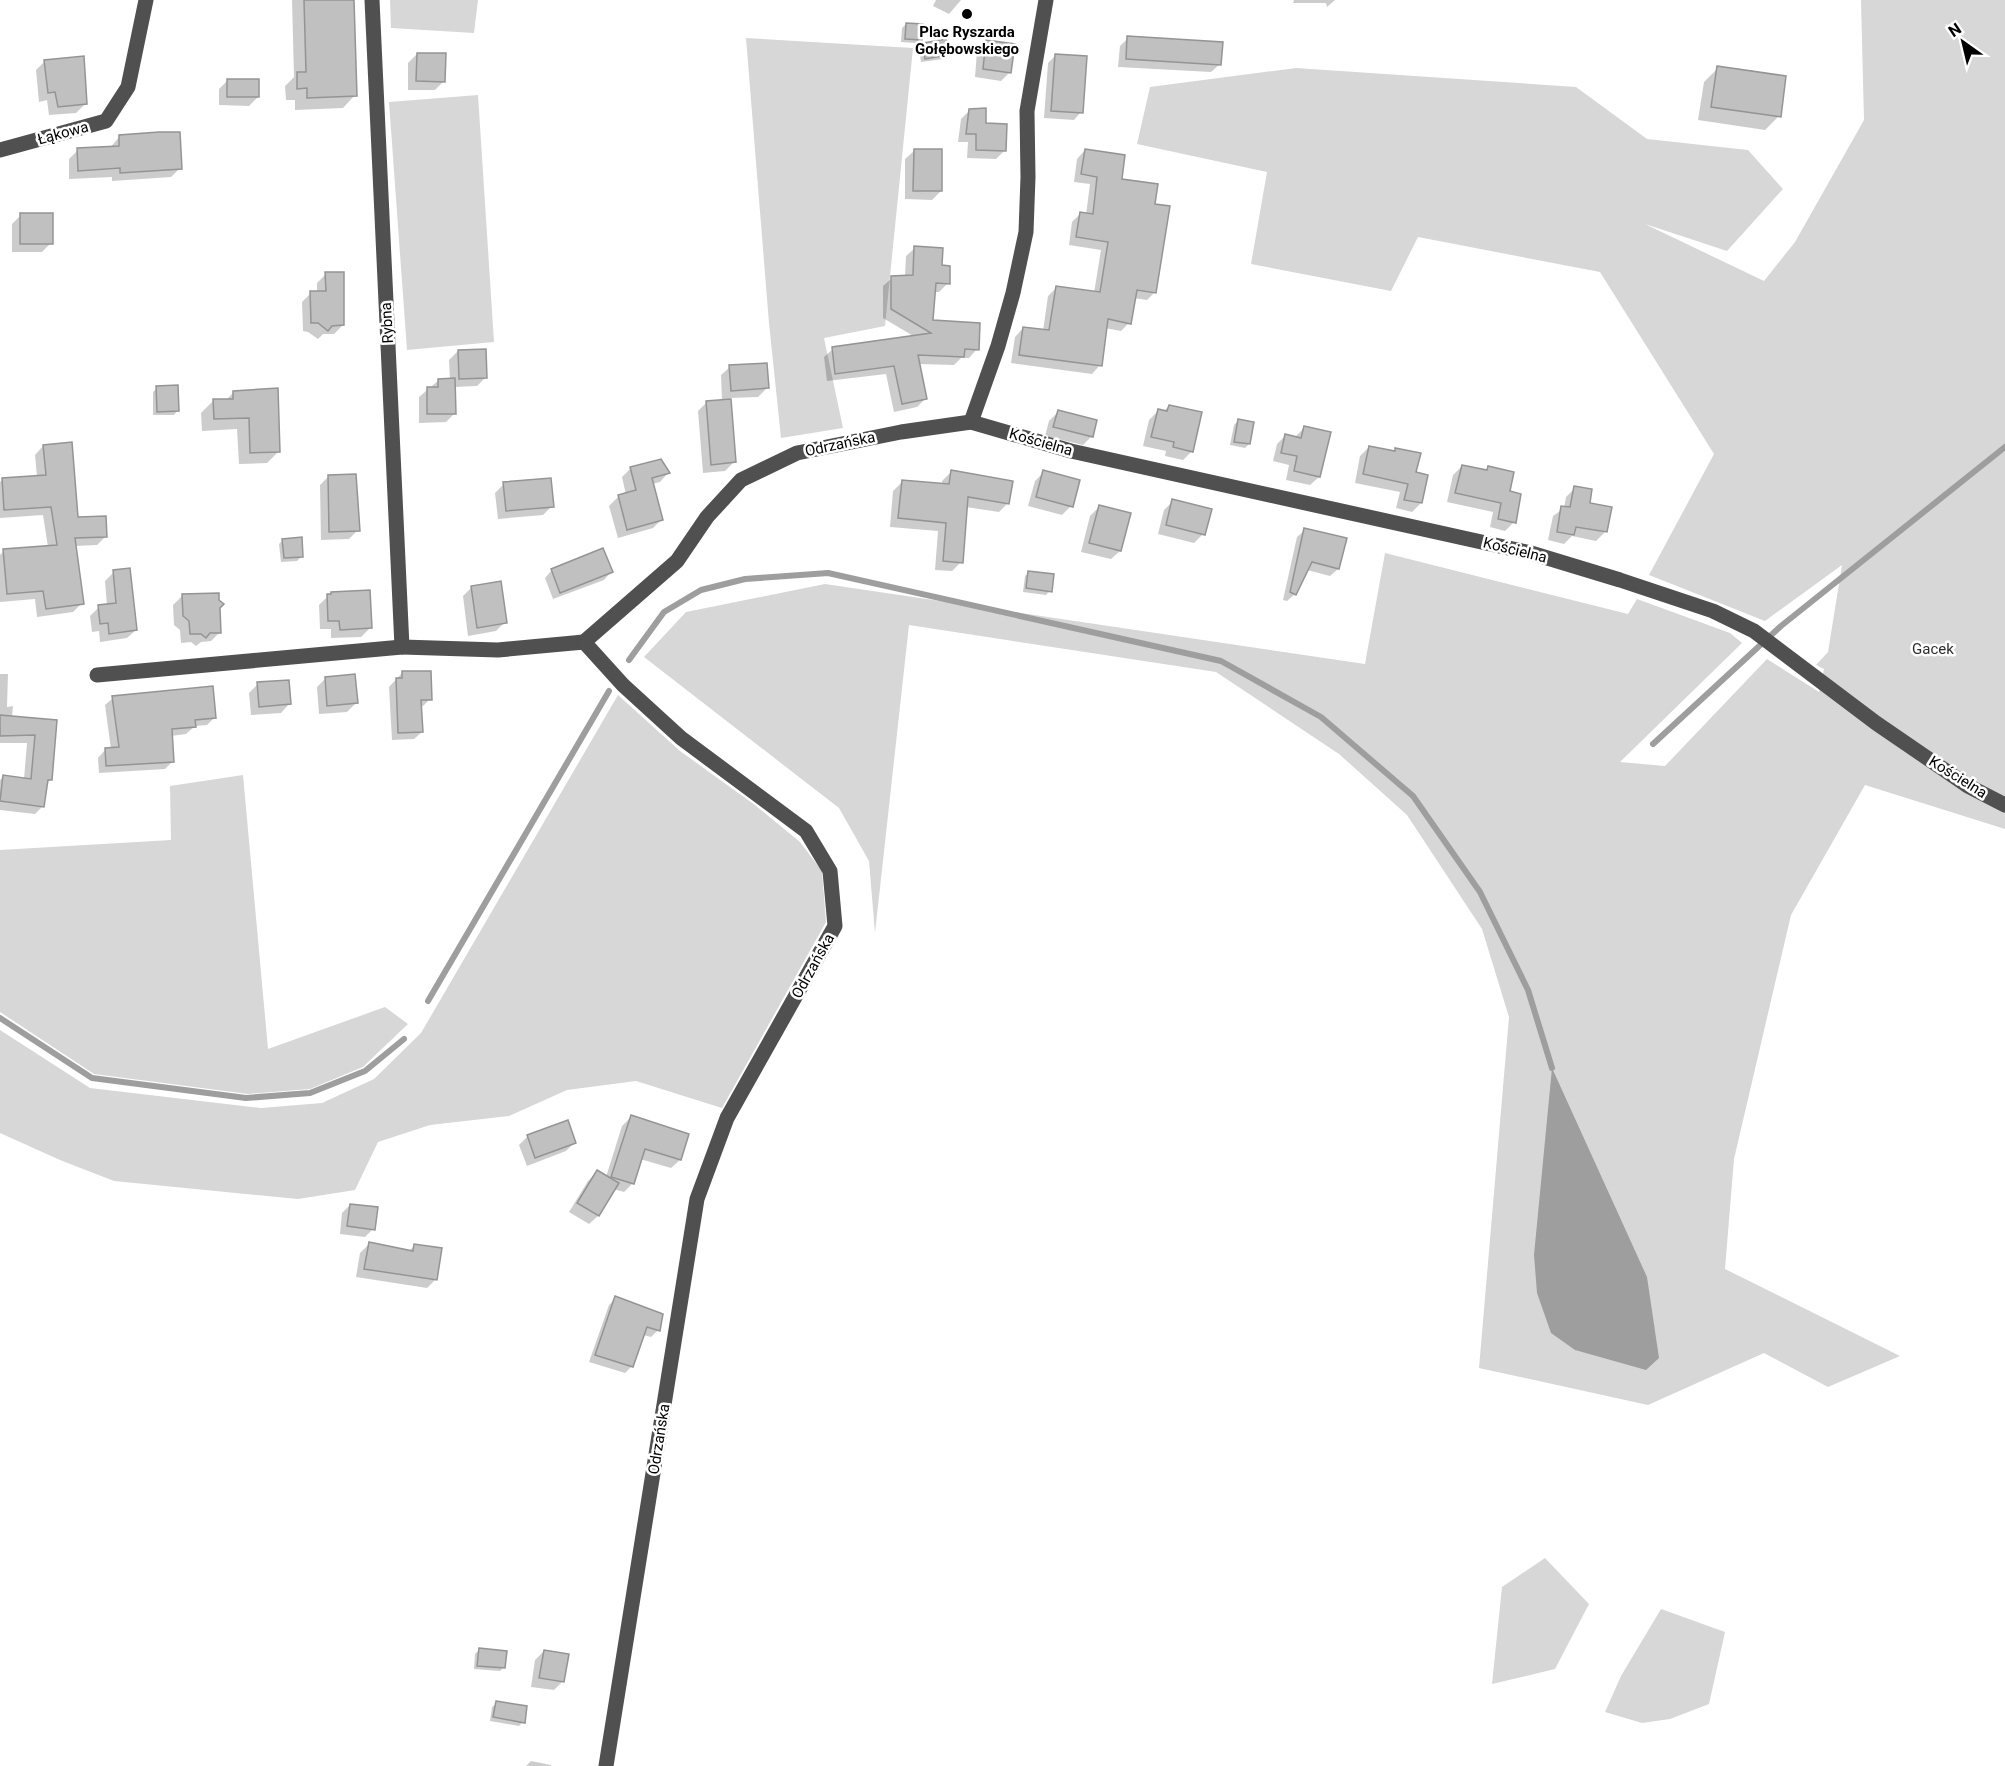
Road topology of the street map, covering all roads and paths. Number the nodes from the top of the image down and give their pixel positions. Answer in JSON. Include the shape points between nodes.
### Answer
{"nodes":[{"id":1,"x":146,"y":0,"type":"edge"},
{"id":2,"x":372,"y":0,"type":"edge"},
{"id":3,"x":1046,"y":0,"type":"edge"},
{"id":4,"x":0,"y":150,"type":"edge"},
{"id":5,"x":971,"y":422,"type":"junction"},
{"id":6,"x":584,"y":642,"type":"junction"},
{"id":7,"x":402,"y":646,"type":"junction"},
{"id":8,"x":97,"y":675,"type":"dead end"},
{"id":9,"x":2005,"y":805,"type":"edge"},
{"id":10,"x":606,"y":1766,"type":"edge"}],
"edges":[{"from":1,"to":4,"type":"street","name":"Łąkowa","via":[[128,87],[106,121]]},
{"from":2,"to":7,"type":"street","name":"Rybna"},
{"from":3,"to":5,"type":"street","via":[[1027,111],[1026,232],[998,345]]},
{"from":5,"to":6,"type":"street","name":"Odrzańska","via":[[797,453],[741,480],[707,517],[677,561]]},
{"from":5,"to":9,"type":"street","name":"Kościelna","via":[[1071,451],[1531,553],[1713,611],[1754,632],[1968,786]]},
{"from":6,"to":7,"type":"street","via":[[498,650]]},
{"from":6,"to":10,"type":"street","name":"Odrzańska","via":[[623,686],[681,738],[806,831],[830,871],[835,926],[727,1118],[697,1199]]},
{"from":7,"to":8,"type":"street"}]}
